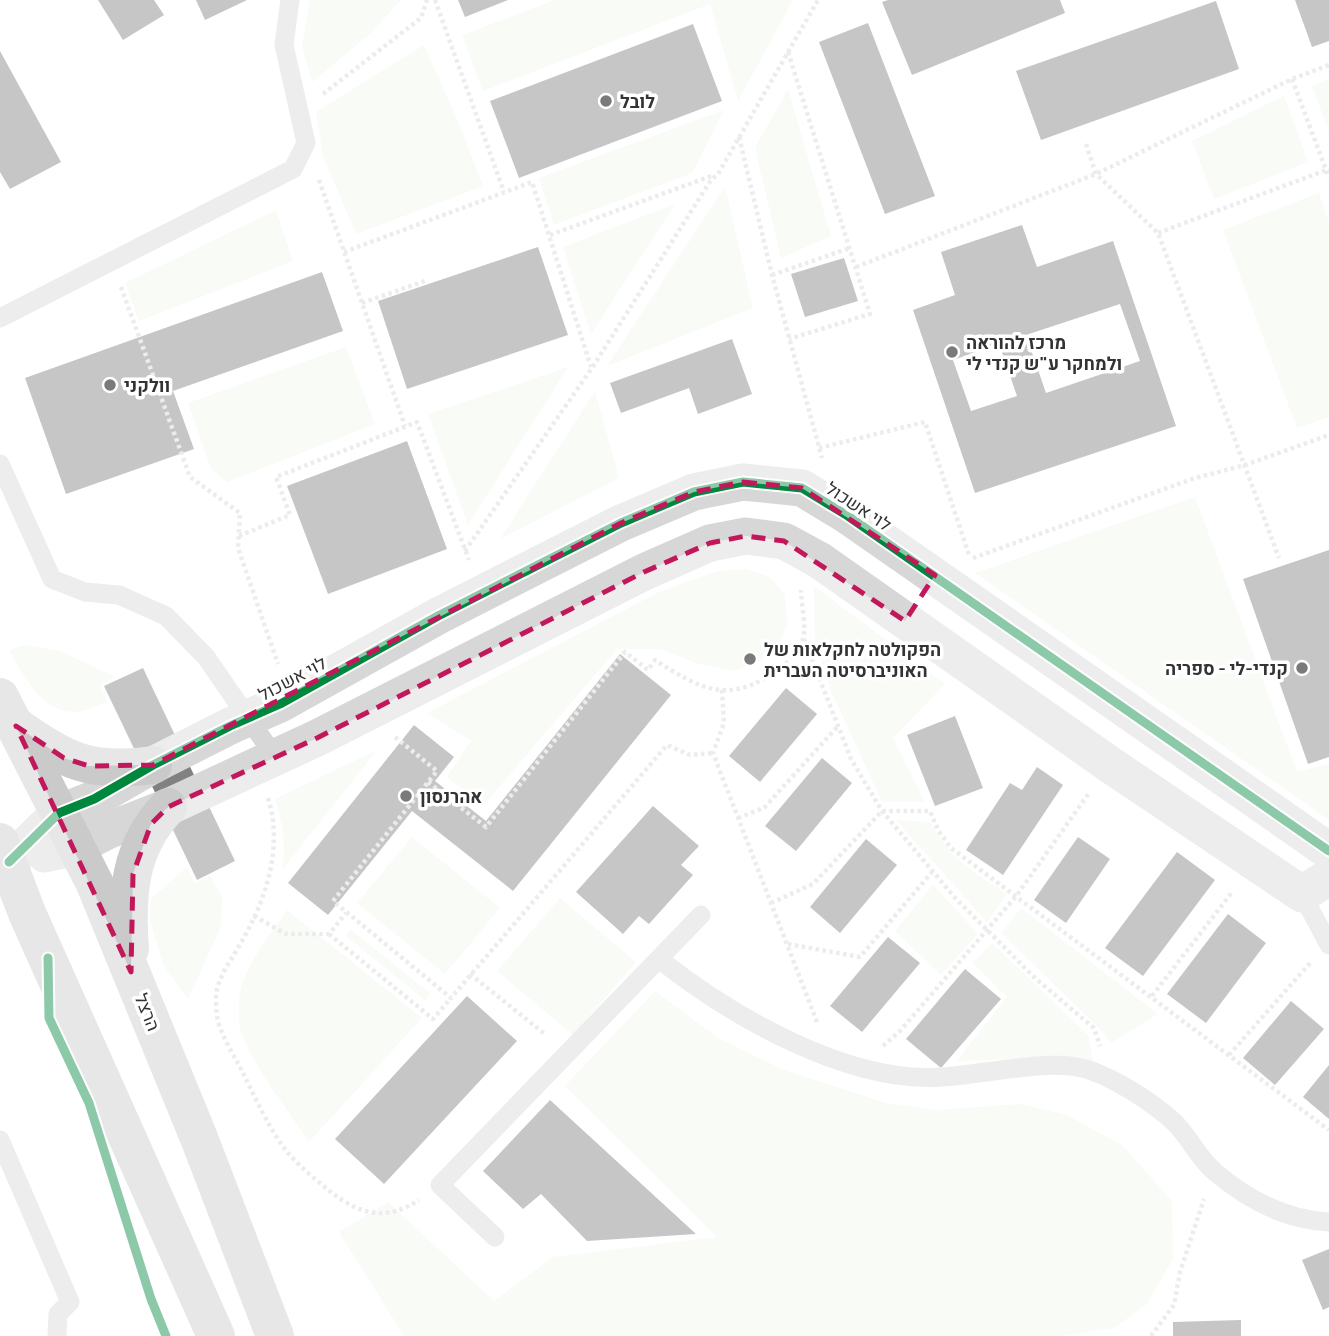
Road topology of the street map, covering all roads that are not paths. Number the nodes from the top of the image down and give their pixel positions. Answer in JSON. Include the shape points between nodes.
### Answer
{"nodes":[{"id":1,"x":290,"y":0,"type":"edge"},
{"id":2,"x":0,"y":317,"type":"edge"},
{"id":3,"x":0,"y":464,"type":"edge"},
{"id":4,"x":935,"y":575,"type":"junction"},
{"id":5,"x":905,"y":621,"type":"junction"},
{"id":6,"x":297,"y":694,"type":"junction"},
{"id":7,"x":8,"y":711,"type":"edge"},
{"id":8,"x":250,"y":719,"type":"junction"},
{"id":9,"x":328,"y":733,"type":"junction"},
{"id":10,"x":163,"y":760,"type":"junction"},
{"id":11,"x":266,"y":761,"type":"junction"},
{"id":12,"x":179,"y":801,"type":"junction"},
{"id":13,"x":59,"y":813,"type":"junction"},
{"id":14,"x":76,"y":847,"type":"junction"},
{"id":15,"x":1329,"y":851,"type":"edge"},
{"id":16,"x":3,"y":856,"type":"edge"},
{"id":17,"x":1315,"y":886,"type":"edge"},
{"id":18,"x":701,"y":915,"type":"dead end"},
{"id":19,"x":1328,"y":944,"type":"edge"},
{"id":20,"x":659,"y":959,"type":"junction"},
{"id":21,"x":131,"y":972,"type":"junction"},
{"id":22,"x":0,"y":1140,"type":"edge"},
{"id":23,"x":1329,"y":1222,"type":"edge"},
{"id":24,"x":495,"y":1237,"type":"dead end"},
{"id":25,"x":57,"y":1336,"type":"edge"},
{"id":26,"x":216,"y":1336,"type":"edge"},
{"id":27,"x":275,"y":1336,"type":"edge"}],
"edges":[{"from":1,"to":2,"type":"lane","via":[[284,45],[306,143],[293,169]]},
{"from":3,"to":8,"type":"lane","via":[[52,579],[85,592],[119,595],[166,616],[206,657]]},
{"from":4,"to":5,"type":"street"},
{"from":4,"to":6,"type":"street","name":"לוי אשכול","via":[[802,488],[743,482],[694,492],[621,523]]},
{"from":4,"to":15,"type":"street","name":"לוי אשכול"},
{"from":5,"to":9,"type":"street","via":[[784,541],[746,536],[710,543],[644,572]]},
{"from":5,"to":17,"type":"street","via":[[1255,863]]},
{"from":6,"to":8,"type":"street","name":"לוי אשכול"},
{"from":6,"to":9,"type":"street"},
{"from":7,"to":10,"type":"main road","via":[[64,758],[89,766],[108,769]]},
{"from":7,"to":13,"type":"main road","name":"הרצל"},
{"from":8,"to":10,"type":"street","name":"לוי אשכול"},
{"from":8,"to":11,"type":"lane"},
{"from":9,"to":11,"type":"street"},
{"from":10,"to":13,"type":"street","name":"לוי אשכול"},
{"from":11,"to":12,"type":"street"},
{"from":12,"to":14,"type":"street"},
{"from":12,"to":21,"type":"main road","via":[[151,824],[132,874],[128,920]]},
{"from":13,"to":14,"type":"main road","name":"הרצל"},
{"from":13,"to":16,"type":"street"},
{"from":14,"to":16,"type":"street"},
{"from":14,"to":21,"type":"main road","name":"הרצל"},
{"from":16,"to":26,"type":"main road"},
{"from":17,"to":19,"type":"lane"},
{"from":18,"to":20,"type":"lane"},
{"from":20,"to":23,"type":"lane","via":[[746,1017],[810,1050],[859,1068],[903,1078],[1061,1064],[1090,1070],[1132,1091],[1174,1123],[1213,1171],[1261,1205],[1289,1216]]},
{"from":20,"to":24,"type":"lane","via":[[440,1185]]},
{"from":21,"to":27,"type":"main road","name":"הרצל"},
{"from":22,"to":25,"type":"lane","via":[[70,1302],[58,1314]]}]}
